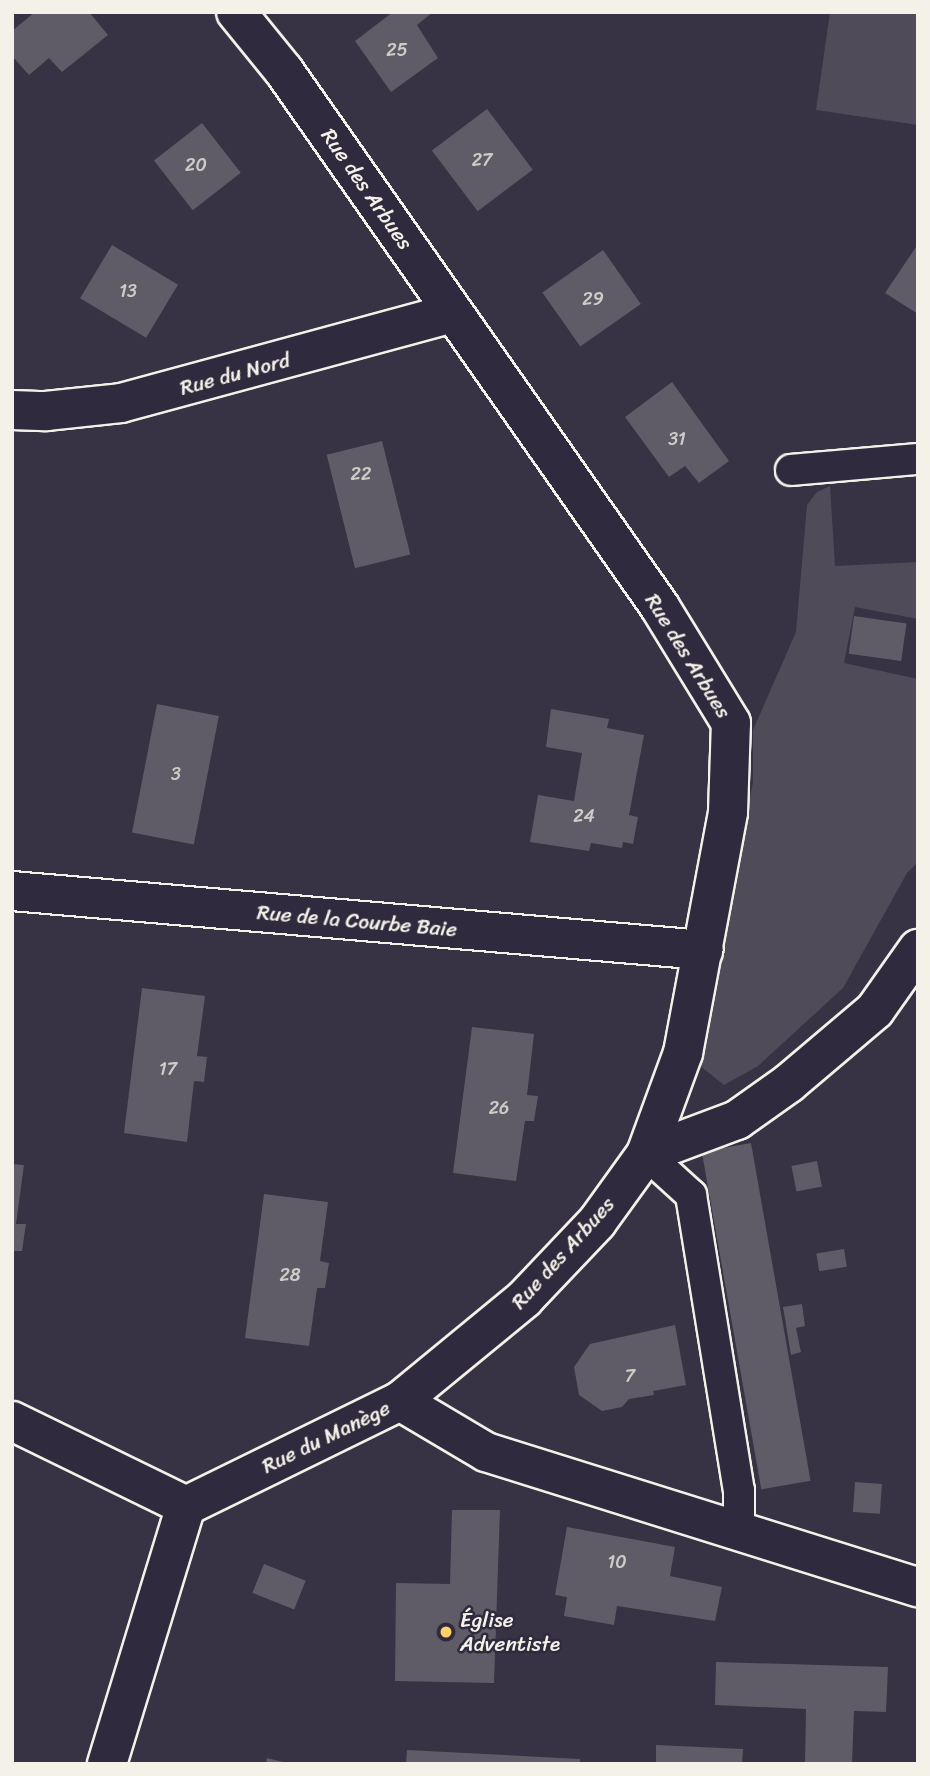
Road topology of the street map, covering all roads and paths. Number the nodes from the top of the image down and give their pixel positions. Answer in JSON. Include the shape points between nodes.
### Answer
{"nodes":[{"id":1,"x":236,"y":12,"type":"edge"},
{"id":2,"x":453,"y":313,"type":"junction"},
{"id":3,"x":12,"y":410,"type":"edge"},
{"id":4,"x":918,"y":459,"type":"edge"},
{"id":5,"x":791,"y":470,"type":"dead end"},
{"id":6,"x":12,"y":891,"type":"edge"},
{"id":7,"x":918,"y":949,"type":"edge"},
{"id":8,"x":703,"y":950,"type":"junction"},
{"id":9,"x":646,"y":1154,"type":"junction"},
{"id":10,"x":400,"y":1401,"type":"junction"},
{"id":11,"x":12,"y":1421,"type":"edge"},
{"id":12,"x":186,"y":1506,"type":"junction"},
{"id":13,"x":739,"y":1534,"type":"junction"},
{"id":14,"x":918,"y":1587,"type":"edge"},
{"id":15,"x":107,"y":1764,"type":"edge"}],
"edges":[{"from":1,"to":2,"type":"street","name":"Rue des Arbues","via":[[284,71]]},
{"from":2,"to":3,"type":"street","name":"Rue du Nord","via":[[121,403]]},
{"from":2,"to":8,"type":"street","name":"Rue des Arbues","via":[[660,607],[731,723],[728,812]]},
{"from":4,"to":5,"type":"lane"},
{"from":6,"to":8,"type":"street","name":"Rue de la Courbe Baie"},
{"from":7,"to":9,"type":"street","via":[[875,1010],[789,1083],[737,1120]]},
{"from":8,"to":9,"type":"street","name":"Rue des Arbues","via":[[683,1053]]},
{"from":9,"to":10,"type":"street","name":"Rue des Arbues","via":[[597,1222],[524,1299]]},
{"from":9,"to":13,"type":"lane","via":[[691,1195],[739,1490]]},
{"from":10,"to":12,"type":"street","name":"Rue du Manège"},
{"from":10,"to":13,"type":"street","name":"Rue du Manège","via":[[486,1452]]},
{"from":11,"to":12,"type":"street"},
{"from":12,"to":15,"type":"street"},
{"from":13,"to":14,"type":"street","name":"Rue du Manège"}]}
